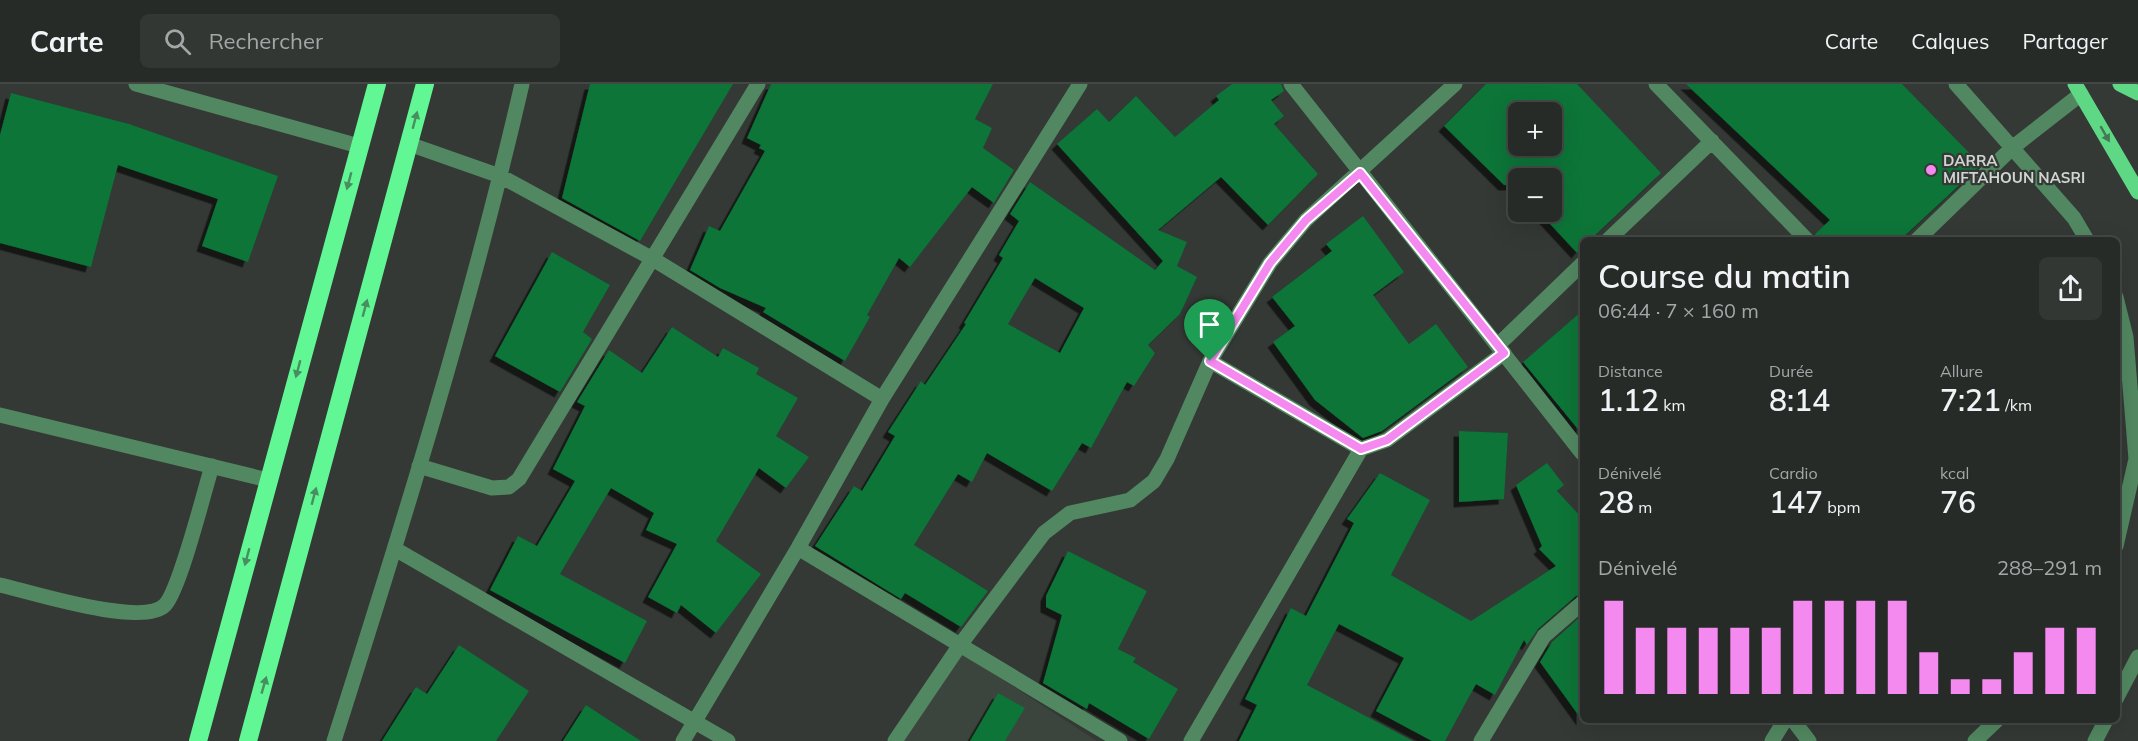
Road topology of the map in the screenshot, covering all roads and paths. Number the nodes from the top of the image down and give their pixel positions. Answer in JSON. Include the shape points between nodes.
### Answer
{"nodes":[{"id":1,"x":136,"y":84,"type":"edge"},
{"id":2,"x":377,"y":84,"type":"edge"},
{"id":3,"x":522,"y":84,"type":"edge"},
{"id":4,"x":758,"y":84,"type":"edge"},
{"id":5,"x":1291,"y":84,"type":"edge"},
{"id":6,"x":1455,"y":84,"type":"edge"},
{"id":7,"x":1656,"y":84,"type":"edge"},
{"id":8,"x":1956,"y":84,"type":"edge"},
{"id":9,"x":2120,"y":84,"type":"edge"},
{"id":10,"x":425,"y":86,"type":"edge"},
{"id":11,"x":1074,"y":86,"type":"edge"},
{"id":12,"x":2078,"y":89,"type":"edge"},
{"id":13,"x":2138,"y":93,"type":"edge"},
{"id":14,"x":1712,"y":141,"type":"junction"},
{"id":15,"x":409,"y":144,"type":"junction"},
{"id":16,"x":359,"y":146,"type":"junction"},
{"id":17,"x":2012,"y":148,"type":"junction"},
{"id":18,"x":1360,"y":173,"type":"junction"},
{"id":19,"x":500,"y":176,"type":"junction"},
{"id":20,"x":2138,"y":192,"type":"edge"},
{"id":21,"x":1611,"y":237,"type":"edge"},
{"id":22,"x":1804,"y":237,"type":"edge"},
{"id":23,"x":1920,"y":237,"type":"edge"},
{"id":24,"x":2085,"y":237,"type":"edge"},
{"id":25,"x":653,"y":259,"type":"junction"},
{"id":26,"x":1580,"y":266,"type":"edge"},
{"id":27,"x":2121,"y":341,"type":"edge"},
{"id":28,"x":1501,"y":349,"type":"junction"},
{"id":29,"x":1210,"y":361,"type":"junction"},
{"id":30,"x":882,"y":399,"type":"junction"},
{"id":31,"x":0,"y":415,"type":"edge"},
{"id":32,"x":1361,"y":449,"type":"junction"},
{"id":33,"x":1580,"y":450,"type":"edge"},
{"id":34,"x":212,"y":466,"type":"junction"},
{"id":35,"x":419,"y":466,"type":"junction"},
{"id":36,"x":268,"y":480,"type":"junction"},
{"id":37,"x":2120,"y":529,"type":"edge"},
{"id":38,"x":798,"y":548,"type":"junction"},
{"id":39,"x":395,"y":549,"type":"junction"},
{"id":40,"x":0,"y":585,"type":"edge"},
{"id":41,"x":1580,"y":605,"type":"edge"},
{"id":42,"x":960,"y":645,"type":"junction"},
{"id":43,"x":2138,"y":657,"type":"edge"},
{"id":44,"x":2120,"y":691,"type":"edge"},
{"id":45,"x":695,"y":722,"type":"junction"},
{"id":46,"x":1783,"y":723,"type":"edge"},
{"id":47,"x":1795,"y":723,"type":"edge"},
{"id":48,"x":1994,"y":723,"type":"edge"},
{"id":49,"x":2104,"y":723,"type":"edge"},
{"id":50,"x":198,"y":741,"type":"edge"},
{"id":51,"x":248,"y":741,"type":"edge"},
{"id":52,"x":334,"y":741,"type":"edge"},
{"id":53,"x":683,"y":741,"type":"edge"},
{"id":54,"x":728,"y":741,"type":"edge"},
{"id":55,"x":895,"y":741,"type":"edge"},
{"id":56,"x":1120,"y":741,"type":"edge"},
{"id":57,"x":1191,"y":741,"type":"edge"},
{"id":58,"x":1481,"y":741,"type":"edge"},
{"id":59,"x":1772,"y":741,"type":"edge"},
{"id":60,"x":1809,"y":741,"type":"edge"},
{"id":61,"x":1976,"y":741,"type":"edge"},
{"id":62,"x":2095,"y":741,"type":"edge"}],
"edges":[{"from":1,"to":16,"type":"street"},
{"from":2,"to":16,"type":"highway"},
{"from":3,"to":19,"type":"street"},
{"from":4,"to":25,"type":"street"},
{"from":5,"to":18,"type":"street"},
{"from":6,"to":18,"type":"street"},
{"from":7,"to":14,"type":"street"},
{"from":8,"to":17,"type":"street"},
{"from":9,"to":13,"type":"main road"},
{"from":15,"to":10,"type":"highway","one_way":true},
{"from":11,"to":30,"type":"street"},
{"from":12,"to":17,"type":"street"},
{"from":12,"to":20,"type":"main road","one_way":true},
{"from":14,"to":21,"type":"street"},
{"from":14,"to":22,"type":"street"},
{"from":15,"to":19,"type":"street"},
{"from":51,"to":15,"type":"highway","one_way":true},
{"from":16,"to":36,"type":"highway","one_way":true},
{"from":17,"to":23,"type":"street"},
{"from":17,"to":24,"type":"street","via":[[2074,218]]},
{"from":18,"to":28,"type":"street"},
{"from":18,"to":29,"type":"street","via":[[1306,220],[1270,263]]},
{"from":19,"to":25,"type":"street"},
{"from":19,"to":35,"type":"street"},
{"from":25,"to":30,"type":"street"},
{"from":25,"to":35,"type":"street","via":[[519,479],[509,487],[492,488]]},
{"from":26,"to":28,"type":"street"},
{"from":27,"to":37,"type":"street","via":[[2136,459]]},
{"from":28,"to":32,"type":"street","via":[[1387,440]]},
{"from":28,"to":33,"type":"street"},
{"from":29,"to":32,"type":"street"},
{"from":29,"to":42,"type":"street","via":[[1154,481],[1130,500],[1070,513],[1044,533]]},
{"from":30,"to":38,"type":"street"},
{"from":31,"to":34,"type":"street"},
{"from":32,"to":57,"type":"street"},
{"from":34,"to":36,"type":"street"},
{"from":34,"to":40,"type":"street","via":[[179,573],[165,605],[148,614],[122,614]]},
{"from":35,"to":39,"type":"street"},
{"from":36,"to":50,"type":"highway","one_way":true},
{"from":38,"to":42,"type":"street"},
{"from":38,"to":45,"type":"street"},
{"from":39,"to":45,"type":"street"},
{"from":39,"to":52,"type":"street"},
{"from":41,"to":58,"type":"street","via":[[1544,636]]},
{"from":42,"to":55,"type":"street"},
{"from":42,"to":56,"type":"street"},
{"from":43,"to":44,"type":"street"},
{"from":45,"to":53,"type":"street"},
{"from":45,"to":54,"type":"street"},
{"from":46,"to":59,"type":"street"},
{"from":47,"to":60,"type":"street"},
{"from":48,"to":61,"type":"street"},
{"from":49,"to":62,"type":"street"}]}
